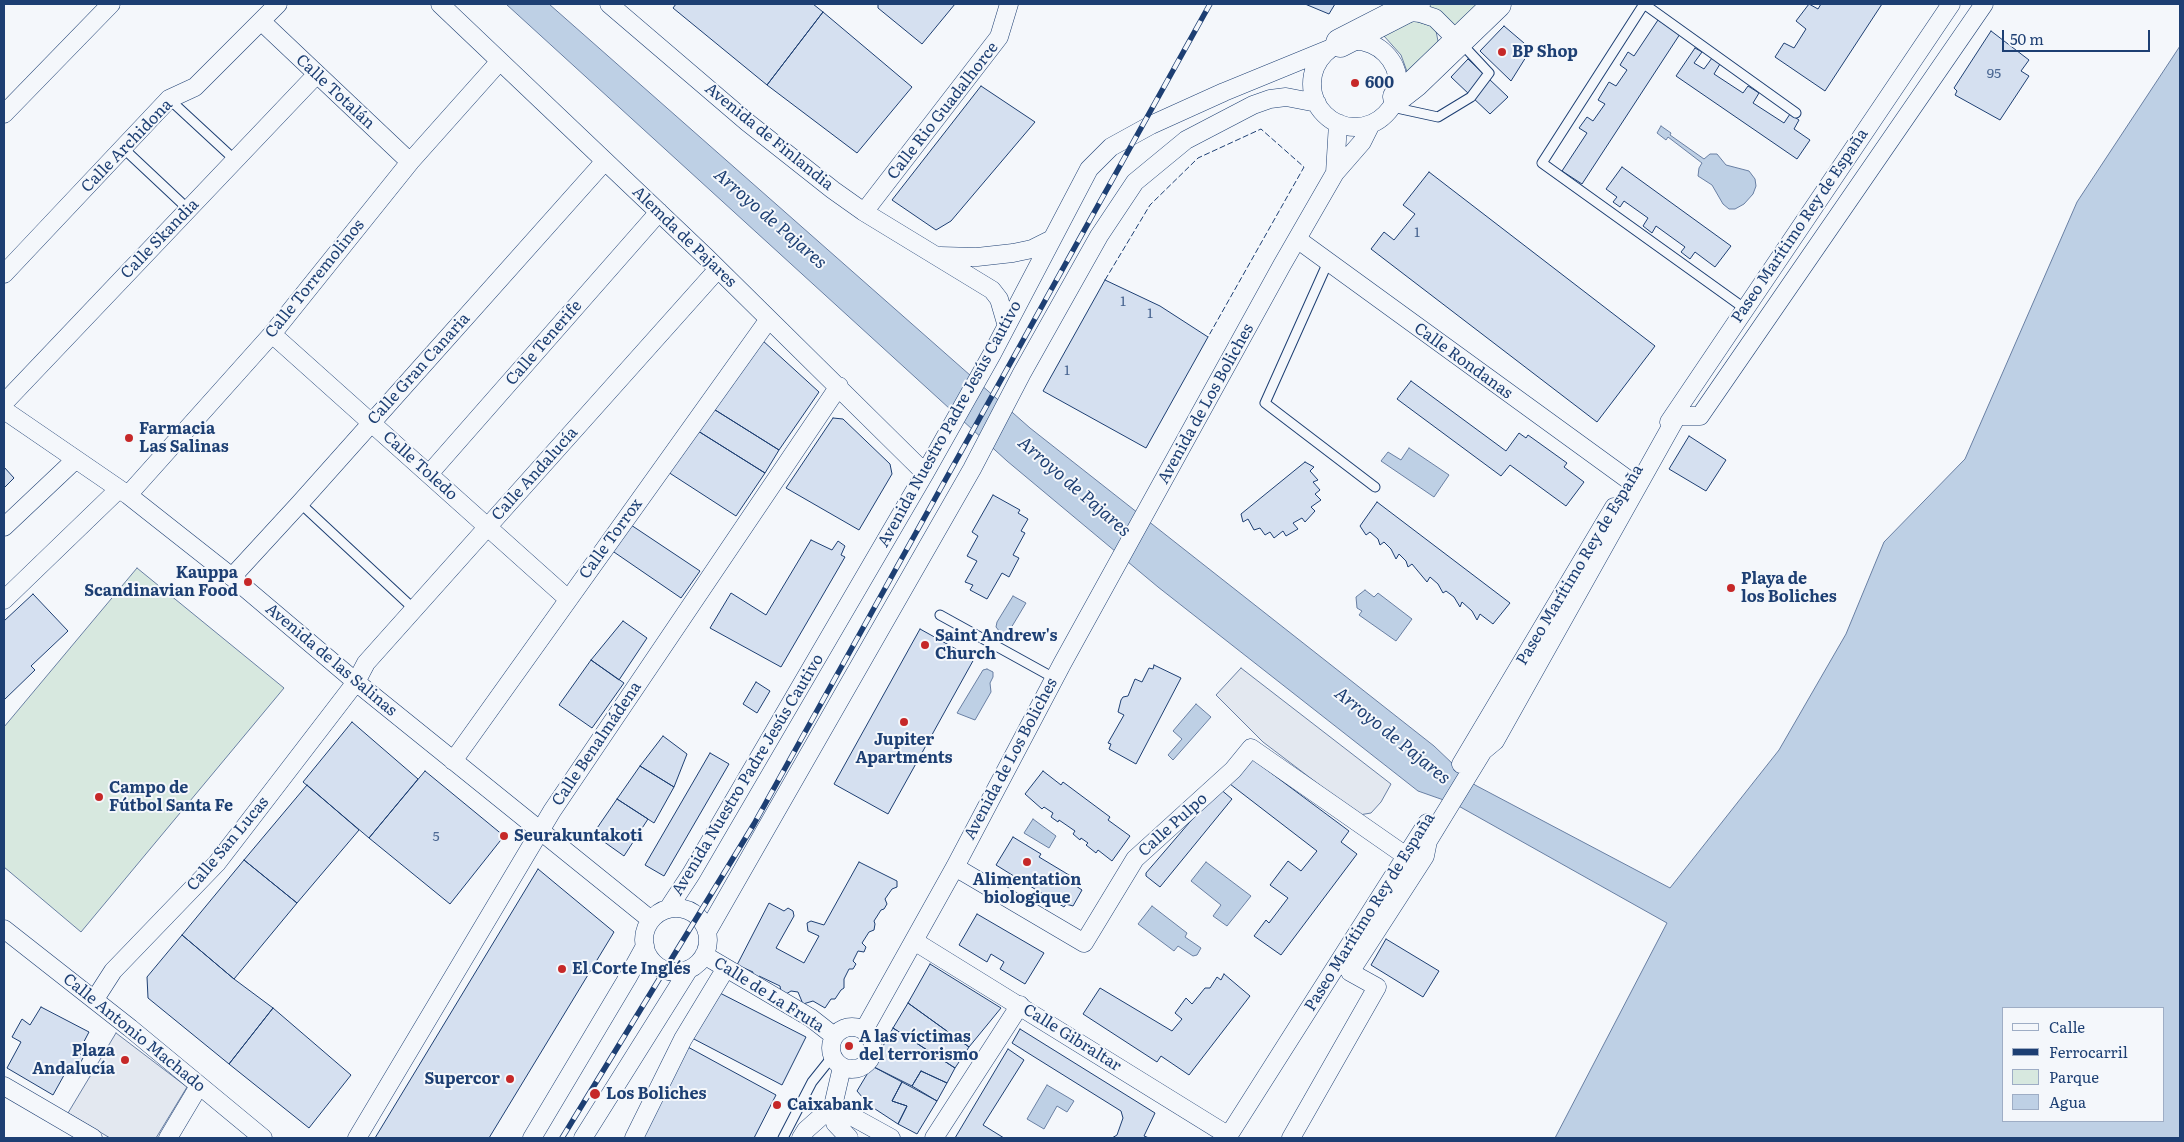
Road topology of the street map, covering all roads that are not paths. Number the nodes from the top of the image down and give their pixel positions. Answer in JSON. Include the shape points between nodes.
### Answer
{"nodes":[{"id":1,"x":111,"y":4,"type":"edge"},
{"id":2,"x":278,"y":4,"type":"edge"},
{"id":3,"x":440,"y":4,"type":"edge"},
{"id":4,"x":609,"y":4,"type":"edge"},
{"id":5,"x":1009,"y":4,"type":"edge"},
{"id":6,"x":1498,"y":4,"type":"edge"},
{"id":7,"x":1644,"y":4,"type":"edge"},
{"id":8,"x":1951,"y":4,"type":"edge"},
{"id":9,"x":1984,"y":4,"type":"edge"},
{"id":10,"x":1409,"y":7,"type":"edge"},
{"id":11,"x":261,"y":21,"type":"junction"},
{"id":12,"x":1458,"y":41,"type":"junction"},
{"id":13,"x":1334,"y":46,"type":"junction"},
{"id":14,"x":500,"y":61,"type":"junction"},
{"id":15,"x":317,"y":74,"type":"junction"},
{"id":16,"x":169,"y":99,"type":"junction"},
{"id":17,"x":1394,"y":102,"type":"junction"},
{"id":18,"x":1316,"y":104,"type":"junction"},
{"id":19,"x":1796,"y":113,"type":"dead end"},
{"id":20,"x":4,"y":114,"type":"edge"},
{"id":21,"x":1338,"y":123,"type":"junction"},
{"id":22,"x":1371,"y":124,"type":"junction"},
{"id":23,"x":123,"y":148,"type":"junction"},
{"id":24,"x":235,"y":160,"type":"junction"},
{"id":25,"x":605,"y":161,"type":"junction"},
{"id":26,"x":410,"y":162,"type":"junction"},
{"id":27,"x":1335,"y":173,"type":"junction"},
{"id":28,"x":188,"y":209,"type":"junction"},
{"id":29,"x":659,"y":212,"type":"junction"},
{"id":30,"x":864,"y":212,"type":"junction"},
{"id":31,"x":1052,"y":239,"type":"junction"},
{"id":32,"x":1297,"y":239,"type":"junction"},
{"id":33,"x":940,"y":256,"type":"junction"},
{"id":34,"x":1328,"y":262,"type":"junction"},
{"id":35,"x":718,"y":269,"type":"junction"},
{"id":36,"x":4,"y":274,"type":"edge"},
{"id":37,"x":1744,"y":308,"type":"junction"},
{"id":38,"x":770,"y":319,"type":"junction"},
{"id":39,"x":1006,"y":323,"type":"junction"},
{"id":40,"x":272,"y":334,"type":"junction"},
{"id":41,"x":839,"y":386,"type":"junction"},
{"id":42,"x":4,"y":403,"type":"edge"},
{"id":43,"x":4,"y":410,"type":"edge"},
{"id":44,"x":371,"y":422,"type":"junction"},
{"id":45,"x":75,"y":460,"type":"junction"},
{"id":46,"x":925,"y":473,"type":"junction"},
{"id":47,"x":429,"y":474,"type":"junction"},
{"id":48,"x":1630,"y":481,"type":"junction"},
{"id":49,"x":1375,"y":487,"type":"dead end"},
{"id":50,"x":123,"y":492,"type":"junction"},
{"id":51,"x":300,"y":503,"type":"junction"},
{"id":52,"x":4,"y":527,"type":"edge"},
{"id":53,"x":488,"y":527,"type":"junction"},
{"id":54,"x":232,"y":577,"type":"junction"},
{"id":55,"x":568,"y":599,"type":"junction"},
{"id":56,"x":4,"y":600,"type":"edge"},
{"id":57,"x":415,"y":610,"type":"junction"},
{"id":58,"x":940,"y":615,"type":"dead end"},
{"id":59,"x":1054,"y":678,"type":"junction"},
{"id":60,"x":356,"y":682,"type":"junction"},
{"id":61,"x":1478,"y":748,"type":"junction"},
{"id":62,"x":453,"y":761,"type":"junction"},
{"id":63,"x":539,"y":832,"type":"junction"},
{"id":64,"x":1424,"y":839,"type":"junction"},
{"id":65,"x":1406,"y":856,"type":"junction"},
{"id":66,"x":955,"y":867,"type":"junction"},
{"id":67,"x":668,"y":909,"type":"junction"},
{"id":68,"x":651,"y":920,"type":"junction"},
{"id":69,"x":4,"y":929,"type":"edge"},
{"id":70,"x":707,"y":932,"type":"junction"},
{"id":71,"x":914,"y":941,"type":"junction"},
{"id":72,"x":644,"y":946,"type":"junction"},
{"id":73,"x":704,"y":955,"type":"junction"},
{"id":74,"x":726,"y":968,"type":"junction"},
{"id":75,"x":689,"y":969,"type":"junction"},
{"id":76,"x":95,"y":999,"type":"junction"},
{"id":77,"x":1020,"y":1005,"type":"junction"},
{"id":78,"x":864,"y":1030,"type":"junction"},
{"id":79,"x":834,"y":1036,"type":"junction"},
{"id":80,"x":837,"y":1062,"type":"junction"},
{"id":81,"x":4,"y":1086,"type":"edge"},
{"id":82,"x":199,"y":1086,"type":"junction"},
{"id":83,"x":833,"y":1106,"type":"junction"},
{"id":84,"x":1228,"y":1137,"type":"edge"},
{"id":85,"x":93,"y":1138,"type":"edge"},
{"id":86,"x":168,"y":1138,"type":"edge"},
{"id":87,"x":263,"y":1138,"type":"edge"},
{"id":88,"x":357,"y":1138,"type":"edge"},
{"id":89,"x":532,"y":1138,"type":"edge"},
{"id":90,"x":583,"y":1138,"type":"edge"},
{"id":91,"x":634,"y":1138,"type":"edge"},
{"id":92,"x":783,"y":1138,"type":"edge"},
{"id":93,"x":801,"y":1138,"type":"edge"},
{"id":94,"x":848,"y":1138,"type":"edge"},
{"id":95,"x":890,"y":1138,"type":"edge"},
{"id":96,"x":934,"y":1138,"type":"edge"},
{"id":97,"x":1291,"y":1138,"type":"edge"}],
"edges":[{"from":1,"to":20,"type":"street"},
{"from":2,"to":11,"type":"street","name":"Calle Archidona"},
{"from":3,"to":14,"type":"street","name":"Alemda de Pajares"},
{"from":4,"to":30,"type":"street","name":"Avenida de Finlandia","via":[[747,122]]},
{"from":5,"to":30,"type":"street","name":"Calle Rio Guadalhorce","via":[[999,37]]},
{"from":6,"to":12,"type":"main road"},
{"from":7,"to":19,"type":"lane"},
{"from":7,"to":37,"type":"lane","via":[[1542,163]]},
{"from":8,"to":37,"type":"street","name":"Paseo Marítimo Rey de España"},
{"from":9,"to":61,"type":"street","via":[[1700,416],[1677,416],[1495,741]]},
{"from":10,"to":12,"type":"street","via":[[1435,18]]},
{"from":10,"to":13,"type":"main road"},
{"from":11,"to":15,"type":"street","name":"Calle Totalán"},
{"from":11,"to":16,"type":"street","name":"Calle Archidona","via":[[195,87]]},
{"from":12,"to":17,"type":"main road"},
{"from":12,"to":17,"type":"lane","via":[[1489,73],[1471,97],[1438,117]]},
{"from":13,"to":17,"type":"street","via":[[1351,40],[1365,42],[1389,56],[1397,76]]},
{"from":13,"to":18,"type":"street","via":[[1320,57],[1314,68],[1312,80]]},
{"from":13,"to":31,"type":"street","name":"Avenida Nuestro Padre Jesús Cautivo","via":[[1151,125],[1111,147],[1089,169]]},
{"from":14,"to":25,"type":"street","name":"Alemda de Pajares"},
{"from":14,"to":26,"type":"street","name":"Calle Torremolinos"},
{"from":15,"to":24,"type":"street","name":"Calle Skandia"},
{"from":15,"to":26,"type":"street","name":"Calle Totalán"},
{"from":16,"to":23,"type":"street","name":"Calle Archidona"},
{"from":16,"to":24,"type":"lane"},
{"from":17,"to":22,"type":"street","via":[[1382,117]]},
{"from":18,"to":21,"type":"street"},
{"from":18,"to":70,"type":"street","via":[[1286,97],[1244,109],[1186,140],[1135,182],[1099,236],[972,469]]},
{"from":21,"to":22,"type":"street","via":[[1348,126]]},
{"from":21,"to":27,"type":"street","name":"Avenida de Los Boliches"},
{"from":22,"to":27,"type":"street","name":"Avenida de Los Boliches","via":[[1362,142]]},
{"from":23,"to":28,"type":"lane"},
{"from":23,"to":36,"type":"street","name":"Calle Archidona"},
{"from":24,"to":28,"type":"street","name":"Calle Skandia"},
{"from":25,"to":29,"type":"street","name":"Alemda de Pajares"},
{"from":25,"to":44,"type":"street","name":"Calle Gran Canaria"},
{"from":26,"to":40,"type":"street","name":"Calle Torremolinos"},
{"from":27,"to":32,"type":"street","name":"Avenida de Los Boliches"},
{"from":28,"to":42,"type":"street","name":"Calle Skandia"},
{"from":29,"to":35,"type":"street","name":"Alemda de Pajares"},
{"from":29,"to":47,"type":"street","name":"Calle Tenerife"},
{"from":30,"to":33,"type":"street","name":"Avenida de Finlandia"},
{"from":31,"to":33,"type":"street","name":"Avenida de Finlandia","via":[[1032,249],[1013,253],[977,257]]},
{"from":31,"to":39,"type":"street","name":"Avenida Nuestro Padre Jesús Cautivo"},
{"from":32,"to":34,"type":"street","name":"Calle Rondanas"},
{"from":32,"to":59,"type":"street","name":"Avenida de Los Boliches"},
{"from":33,"to":39,"type":"street","name":"Avenida de Finlandia","via":[[992,290],[999,299]]},
{"from":34,"to":48,"type":"street","name":"Calle Rondanas"},
{"from":34,"to":49,"type":"lane","via":[[1264,403]]},
{"from":35,"to":38,"type":"street","name":"Alemda de Pajares"},
{"from":35,"to":53,"type":"street","name":"Calle Andalucía"},
{"from":37,"to":48,"type":"street","name":"Paseo Marítimo Rey de España"},
{"from":38,"to":41,"type":"street","name":"Alemda de Pajares"},
{"from":38,"to":55,"type":"street","name":"Calle Torrox"},
{"from":39,"to":46,"type":"street","name":"Avenida Nuestro Padre Jesús Cautivo"},
{"from":40,"to":44,"type":"street","name":"Calle Toledo"},
{"from":40,"to":50,"type":"street","name":"Calle Torremolinos"},
{"from":41,"to":46,"type":"street","name":"Alemda de Pajares"},
{"from":41,"to":63,"type":"street","name":"Calle Benalmádena"},
{"from":43,"to":45,"type":"street","name":"Avenida de las Salinas"},
{"from":44,"to":47,"type":"street","name":"Calle Toledo"},
{"from":44,"to":51,"type":"street","name":"Calle Gran Canaria"},
{"from":45,"to":50,"type":"street","name":"Avenida de las Salinas"},
{"from":45,"to":52,"type":"street"},
{"from":46,"to":67,"type":"street","name":"Avenida Nuestro Padre Jesús Cautivo"},
{"from":47,"to":53,"type":"street","name":"Calle Toledo"},
{"from":48,"to":61,"type":"street","name":"Paseo Marítimo Rey de España"},
{"from":50,"to":54,"type":"street","name":"Avenida de las Salinas"},
{"from":50,"to":56,"type":"street","name":"Calle Torremolinos"},
{"from":51,"to":54,"type":"street","name":"Calle Gran Canaria"},
{"from":51,"to":57,"type":"lane"},
{"from":53,"to":55,"type":"street","name":"Calle Toledo"},
{"from":53,"to":57,"type":"street","name":"Calle Andalucía"},
{"from":54,"to":60,"type":"street","name":"Avenida de las Salinas"},
{"from":55,"to":62,"type":"street","name":"Calle Torrox"},
{"from":57,"to":60,"type":"street","name":"Calle Andalucía","via":[[366,663]]},
{"from":58,"to":59,"type":"lane"},
{"from":59,"to":66,"type":"street","name":"Avenida de Los Boliches"},
{"from":60,"to":62,"type":"street","name":"Avenida de las Salinas"},
{"from":60,"to":76,"type":"street","name":"Calle San Lucas","via":[[217,863],[113,970]]},
{"from":61,"to":64,"type":"street","name":"Paseo Marítimo Rey de España"},
{"from":62,"to":63,"type":"street","name":"Avenida de las Salinas"},
{"from":63,"to":68,"type":"street","name":"Avenida de las Salinas"},
{"from":63,"to":88,"type":"street","name":"Calle Benalmádena"},
{"from":64,"to":65,"type":"street","name":"Paseo Marítimo Rey de España"},
{"from":64,"to":97,"type":"street","via":[[1425,856],[1350,972],[1377,987]]},
{"from":65,"to":66,"type":"street","name":"Calle Pulpo","via":[[1250,748],[1233,770],[1135,859],[1084,943]]},
{"from":65,"to":84,"type":"street","name":"Paseo Marítimo Rey de España"},
{"from":66,"to":71,"type":"street","name":"Avenida de Los Boliches"},
{"from":67,"to":68,"type":"street"},
{"from":67,"to":70,"type":"street","via":[[678,908],[692,913]]},
{"from":68,"to":72,"type":"street"},
{"from":69,"to":76,"type":"street","name":"Calle Antonio Machado"},
{"from":70,"to":73,"type":"street"},
{"from":71,"to":77,"type":"street","name":"Calle Gibraltar"},
{"from":71,"to":78,"type":"street","name":"Avenida de Los Boliches"},
{"from":72,"to":75,"type":"street","via":[[661,968],[670,972]]},
{"from":72,"to":89,"type":"street"},
{"from":73,"to":74,"type":"street","name":"Calle de La Fruta"},
{"from":73,"to":75,"type":"street"},
{"from":74,"to":79,"type":"street","name":"Calle de La Fruta","via":[[811,1018]]},
{"from":74,"to":91,"type":"street","via":[[683,1039]]},
{"from":75,"to":90,"type":"street"},
{"from":76,"to":82,"type":"street","name":"Calle Antonio Machado"},
{"from":77,"to":84,"type":"street","name":"Calle Gibraltar"},
{"from":77,"to":96,"type":"street"},
{"from":78,"to":79,"type":"street","via":[[851,1026]]},
{"from":78,"to":80,"type":"street","via":[[872,1041],[872,1055],[868,1062],[856,1069]]},
{"from":79,"to":80,"type":"street","via":[[830,1046]]},
{"from":80,"to":83,"type":"street"},
{"from":80,"to":92,"type":"lane","via":[[812,1082]]},
{"from":81,"to":85,"type":"street"},
{"from":82,"to":86,"type":"street"},
{"from":82,"to":87,"type":"street","name":"Calle Antonio Machado"},
{"from":83,"to":93,"type":"street"},
{"from":83,"to":94,"type":"street","via":[[835,1124]]},
{"from":83,"to":95,"type":"street"}]}
